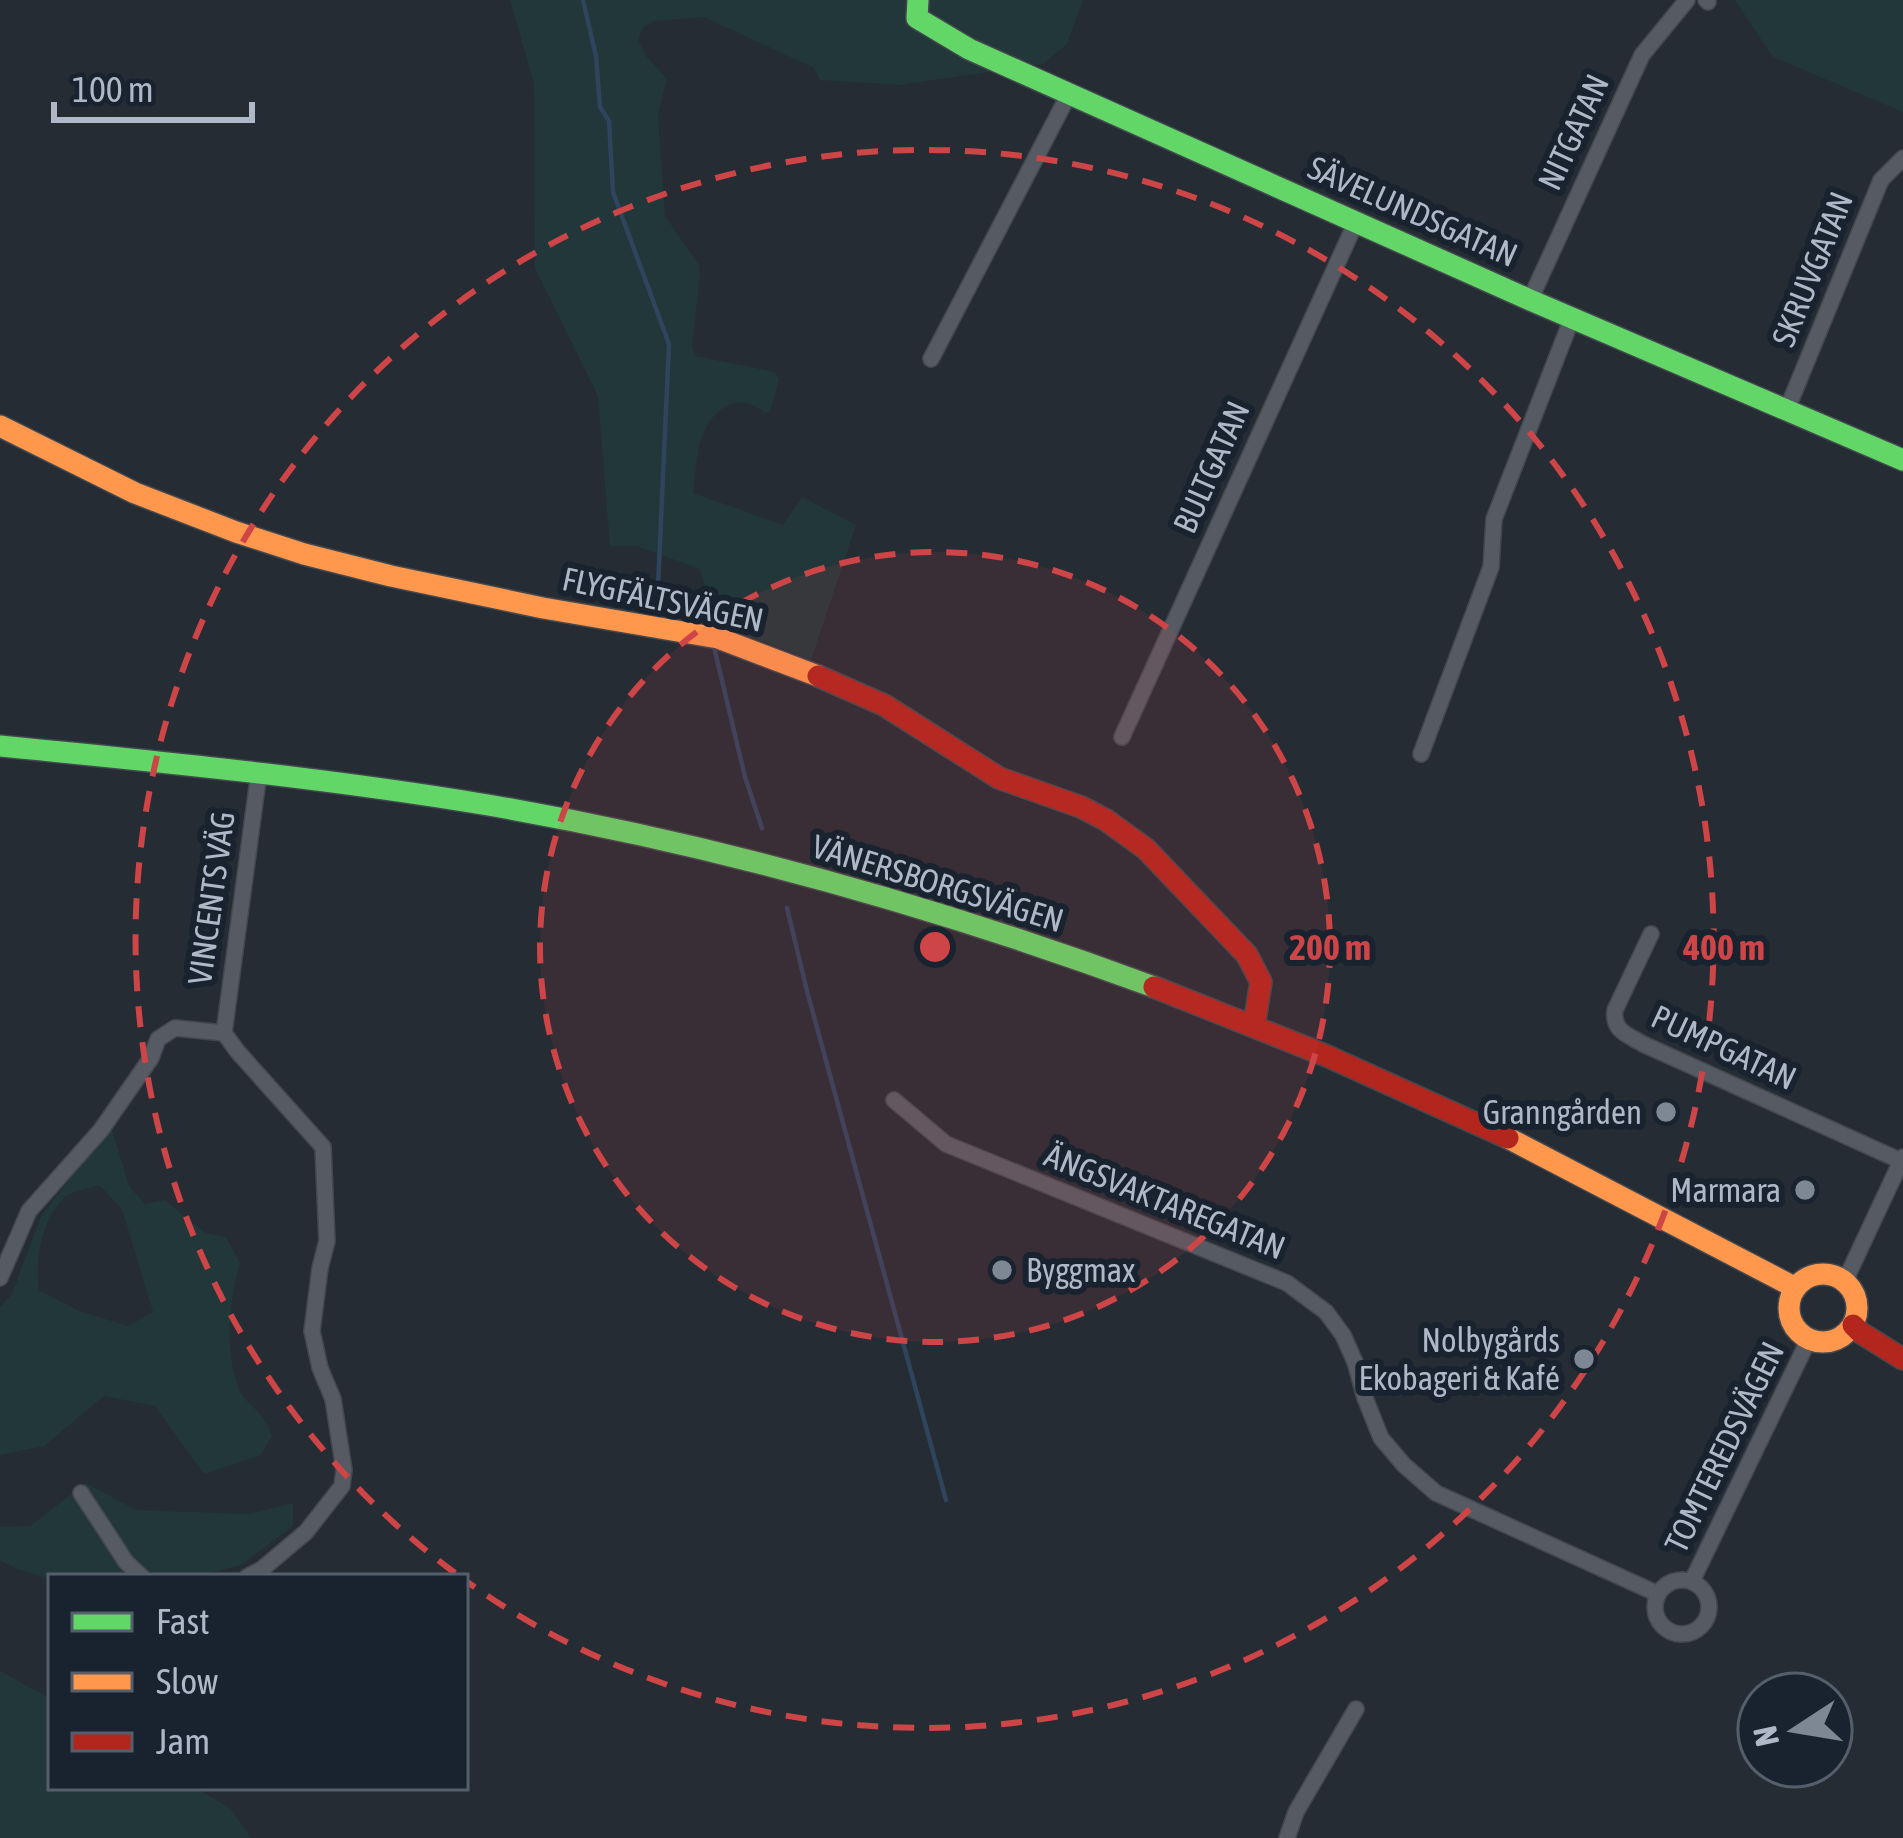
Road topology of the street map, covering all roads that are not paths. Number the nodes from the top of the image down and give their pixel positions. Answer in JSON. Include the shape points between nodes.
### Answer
{"nodes":[{"id":1,"x":918,"y":0,"type":"edge"},
{"id":2,"x":1687,"y":0,"type":"edge"},
{"id":3,"x":1069,"y":94,"type":"junction"},
{"id":4,"x":1902,"y":156,"type":"edge"},
{"id":5,"x":1355,"y":222,"type":"junction"},
{"id":6,"x":1529,"y":300,"type":"junction"},
{"id":7,"x":1572,"y":318,"type":"junction"},
{"id":8,"x":931,"y":359,"type":"dead end"},
{"id":9,"x":1786,"y":412,"type":"junction"},
{"id":10,"x":0,"y":426,"type":"edge"},
{"id":11,"x":1903,"y":460,"type":"edge"},
{"id":12,"x":1122,"y":737,"type":"dead end"},
{"id":13,"x":0,"y":746,"type":"edge"},
{"id":14,"x":1420,"y":754,"type":"dead end"},
{"id":15,"x":259,"y":772,"type":"junction"},
{"id":16,"x":1651,"y":934,"type":"dead end"},
{"id":17,"x":1254,"y":1026,"type":"junction"},
{"id":18,"x":224,"y":1033,"type":"junction"},
{"id":19,"x":894,"y":1100,"type":"dead end"},
{"id":20,"x":1902,"y":1159,"type":"edge"},
{"id":21,"x":0,"y":1278,"type":"edge"},
{"id":22,"x":1845,"y":1281,"type":"junction"},
{"id":23,"x":1796,"y":1288,"type":"junction"},
{"id":24,"x":1853,"y":1325,"type":"junction"},
{"id":25,"x":1809,"y":1339,"type":"junction"},
{"id":26,"x":1903,"y":1359,"type":"edge"},
{"id":27,"x":81,"y":1493,"type":"dead end"},
{"id":28,"x":139,"y":1574,"type":"edge"},
{"id":29,"x":253,"y":1574,"type":"edge"},
{"id":30,"x":1692,"y":1581,"type":"junction"},
{"id":31,"x":1658,"y":1594,"type":"junction"},
{"id":32,"x":1355,"y":1708,"type":"dead end"},
{"id":33,"x":1287,"y":1838,"type":"edge"}],
"edges":[{"from":1,"to":3,"type":"street","name":"SÄVELUNDSGATAN","via":[[917,18]]},
{"from":2,"to":6,"type":"street","name":"NITGATAN","via":[[1642,55]]},
{"from":3,"to":5,"type":"street","name":"SÄVELUNDSGATAN"},
{"from":3,"to":8,"type":"street"},
{"from":4,"to":9,"type":"street","name":"SKRUVGATAN","via":[[1880,180]]},
{"from":5,"to":6,"type":"street","name":"SÄVELUNDSGATAN"},
{"from":5,"to":12,"type":"street","name":"BULTGATAN"},
{"from":6,"to":7,"type":"street","name":"SÄVELUNDSGATAN"},
{"from":7,"to":9,"type":"street","name":"SÄVELUNDSGATAN"},
{"from":7,"to":14,"type":"street","via":[[1494,519],[1491,567]]},
{"from":9,"to":11,"type":"street","name":"SÄVELUNDSGATAN"},
{"from":10,"to":17,"type":"street","name":"FLYGFÄLTSVÄGEN","via":[[135,493],[285,548],[543,608],[718,638],[849,687],[999,778],[1081,807],[1146,850],[1247,955],[1261,982]]},
{"from":13,"to":15,"type":"street","name":"VÄNERSBORGSVÄGEN"},
{"from":15,"to":17,"type":"street","name":"VÄNERSBORGSVÄGEN","via":[[464,802],[744,861],[952,918]]},
{"from":15,"to":18,"type":"street","name":"VINCENTS VÄG"},
{"from":16,"to":20,"type":"street","name":"PUMPGATAN","via":[[1615,1010],[1618,1030]]},
{"from":17,"to":23,"type":"street","name":"VÄNERSBORGSVÄGEN","via":[[1531,1149]]},
{"from":18,"to":21,"type":"street","name":"VINCENTS VÄG","via":[[175,1028],[158,1039],[101,1130],[29,1211]]},
{"from":18,"to":29,"type":"street","name":"VINCENTS VÄG","via":[[323,1148],[327,1241],[312,1331],[344,1470],[342,1486],[306,1532]]},
{"from":19,"to":31,"type":"street","name":"ÄNGSVAKTAREGATAN","via":[[946,1144],[1287,1283],[1343,1335],[1381,1438],[1436,1493]]},
{"from":20,"to":22,"type":"street"},
{"from":22,"to":23,"type":"street","via":[[1822,1274]]},
{"from":22,"to":24,"type":"street","via":[[1857,1301]]},
{"from":23,"to":25,"type":"street","via":[[1790,1317]]},
{"from":24,"to":25,"type":"street","via":[[1834,1341]]},
{"from":24,"to":26,"type":"street"},
{"from":25,"to":30,"type":"street","name":"TOMTEREDSVÄGEN"},
{"from":27,"to":28,"type":"street"},
{"from":30,"to":31,"type":"street","via":[[1673,1581]]},
{"from":30,"to":31,"type":"street","via":[[1710,1606],[1692,1632],[1661,1624]]},
{"from":32,"to":33,"type":"street"}]}
